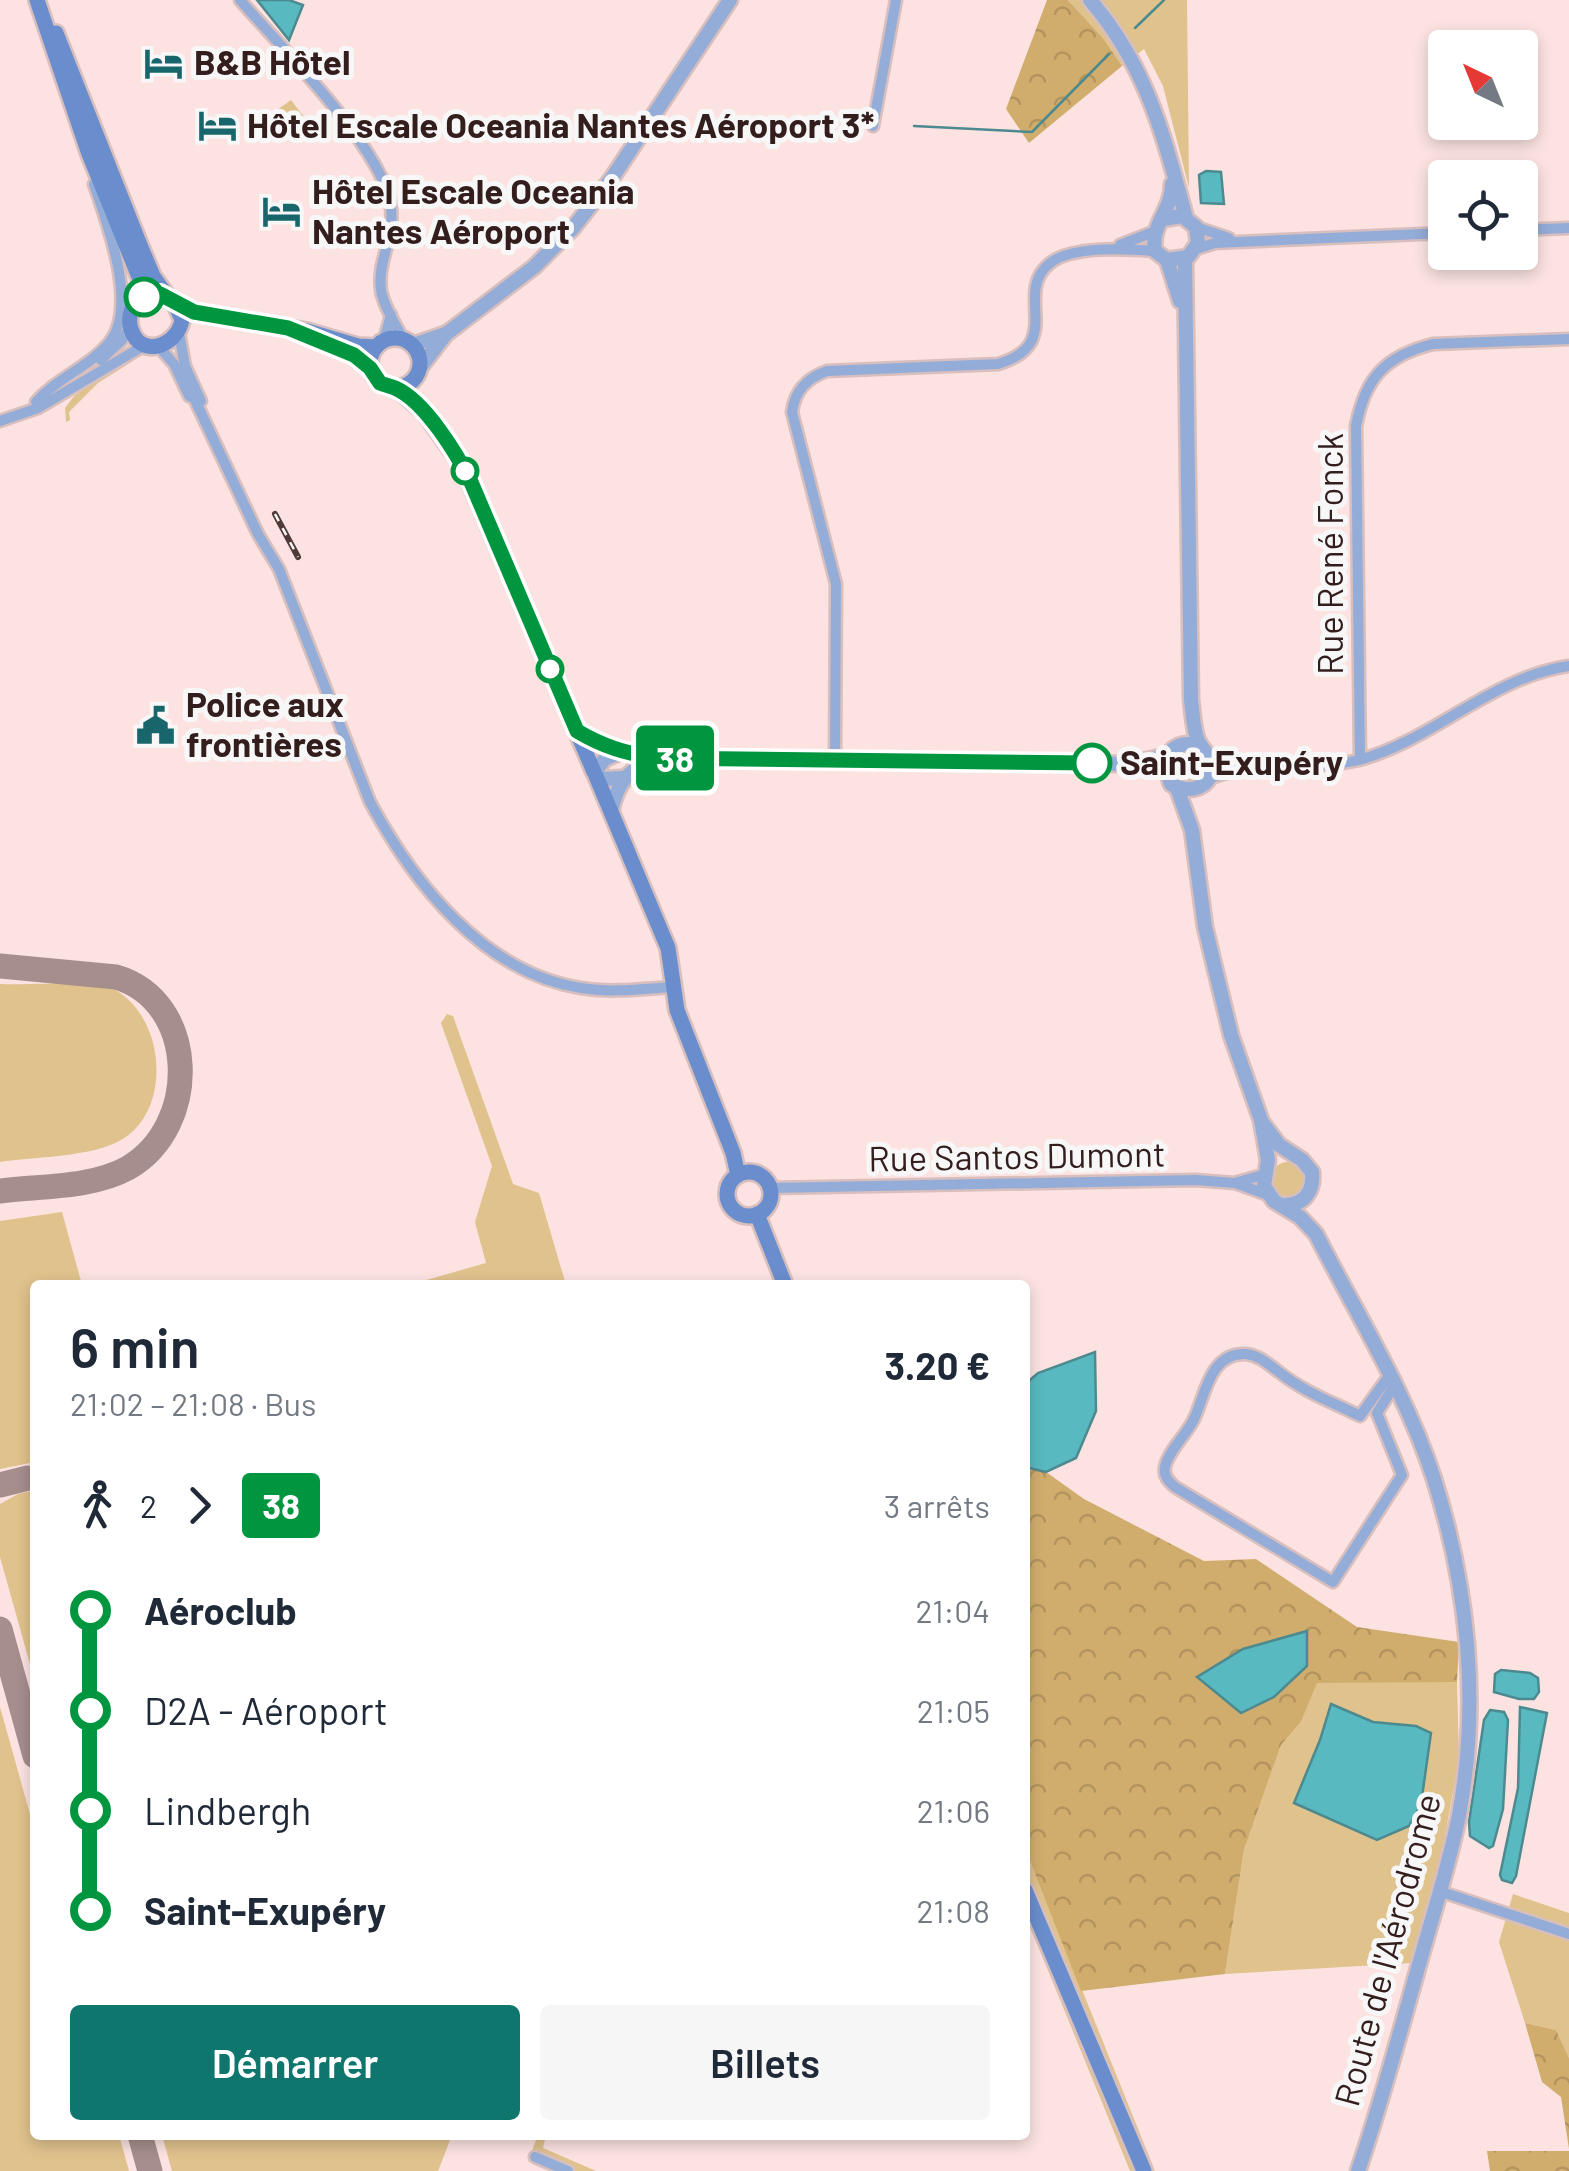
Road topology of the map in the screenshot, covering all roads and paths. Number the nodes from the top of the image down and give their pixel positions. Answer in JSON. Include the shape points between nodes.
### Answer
{"nodes":[{"id":1,"x":39,"y":0,"type":"edge"},
{"id":2,"x":240,"y":0,"type":"edge"},
{"id":3,"x":730,"y":0,"type":"edge"},
{"id":4,"x":896,"y":0,"type":"edge"},
{"id":5,"x":1090,"y":0,"type":"edge"},
{"id":6,"x":873,"y":126,"type":"dead end"},
{"id":7,"x":89,"y":154,"type":"junction"},
{"id":8,"x":1170,"y":168,"type":"junction"},
{"id":9,"x":1163,"y":218,"type":"junction"},
{"id":10,"x":1191,"y":223,"type":"junction"},
{"id":11,"x":1569,"y":228,"type":"edge"},
{"id":12,"x":1538,"y":229,"type":"edge"},
{"id":13,"x":1153,"y":232,"type":"junction"},
{"id":14,"x":1428,"y":234,"type":"edge"},
{"id":15,"x":1245,"y":242,"type":"junction"},
{"id":16,"x":1110,"y":249,"type":"junction"},
{"id":17,"x":1190,"y":254,"type":"junction"},
{"id":18,"x":1161,"y":255,"type":"junction"},
{"id":19,"x":172,"y":300,"type":"junction"},
{"id":20,"x":137,"y":302,"type":"junction"},
{"id":21,"x":391,"y":314,"type":"junction"},
{"id":22,"x":1185,"y":316,"type":"junction"},
{"id":23,"x":260,"y":324,"type":"junction"},
{"id":24,"x":130,"y":326,"type":"junction"},
{"id":25,"x":288,"y":328,"type":"junction"},
{"id":26,"x":180,"y":331,"type":"junction"},
{"id":27,"x":446,"y":334,"type":"junction"},
{"id":28,"x":1569,"y":339,"type":"edge"},
{"id":29,"x":408,"y":342,"type":"junction"},
{"id":30,"x":380,"y":343,"type":"junction"},
{"id":31,"x":152,"y":346,"type":"junction"},
{"id":32,"x":370,"y":368,"type":"junction"},
{"id":33,"x":417,"y":374,"type":"junction"},
{"id":34,"x":396,"y":388,"type":"junction"},
{"id":35,"x":36,"y":402,"type":"junction"},
{"id":36,"x":424,"y":412,"type":"junction"},
{"id":37,"x":0,"y":413,"type":"edge"},
{"id":38,"x":0,"y":421,"type":"edge"},
{"id":39,"x":279,"y":569,"type":"junction"},
{"id":40,"x":1569,"y":666,"type":"edge"},
{"id":41,"x":1191,"y":700,"type":"junction"},
{"id":42,"x":577,"y":731,"type":"junction"},
{"id":43,"x":1204,"y":750,"type":"junction"},
{"id":44,"x":620,"y":752,"type":"junction"},
{"id":45,"x":1170,"y":752,"type":"junction"},
{"id":46,"x":656,"y":758,"type":"junction"},
{"id":47,"x":836,"y":758,"type":"junction"},
{"id":48,"x":1360,"y":759,"type":"junction"},
{"id":49,"x":1128,"y":764,"type":"junction"},
{"id":50,"x":1256,"y":764,"type":"junction"},
{"id":51,"x":595,"y":774,"type":"junction"},
{"id":52,"x":622,"y":778,"type":"junction"},
{"id":53,"x":1172,"y":783,"type":"junction"},
{"id":54,"x":1203,"y":784,"type":"junction"},
{"id":55,"x":611,"y":812,"type":"junction"},
{"id":56,"x":1192,"y":830,"type":"junction"},
{"id":57,"x":673,"y":986,"type":"junction"},
{"id":58,"x":1261,"y":1120,"type":"junction"},
{"id":59,"x":1292,"y":1156,"type":"junction"},
{"id":60,"x":1265,"y":1171,"type":"junction"},
{"id":61,"x":738,"y":1175,"type":"junction"},
{"id":62,"x":1234,"y":1183,"type":"junction"},
{"id":63,"x":770,"y":1188,"type":"junction"},
{"id":64,"x":1309,"y":1193,"type":"junction"},
{"id":65,"x":1268,"y":1196,"type":"junction"},
{"id":66,"x":1284,"y":1205,"type":"junction"},
{"id":67,"x":756,"y":1214,"type":"junction"},
{"id":68,"x":1316,"y":1234,"type":"junction"},
{"id":69,"x":783,"y":1280,"type":"edge"},
{"id":70,"x":1391,"y":1381,"type":"junction"},
{"id":71,"x":1439,"y":1891,"type":"junction"},
{"id":72,"x":1030,"y":1902,"type":"edge"},
{"id":73,"x":1569,"y":1934,"type":"edge"},
{"id":74,"x":536,"y":2156,"type":"dead end"},
{"id":75,"x":568,"y":2171,"type":"edge"},
{"id":76,"x":1144,"y":2171,"type":"edge"},
{"id":77,"x":1358,"y":2171,"type":"edge"}],
"edges":[{"from":1,"to":7,"type":"main road"},
{"from":1,"to":19,"type":"main road","via":[[153,276]]},
{"from":2,"to":21,"type":"street","via":[[364,146],[384,179],[393,227],[381,285]]},
{"from":3,"to":27,"type":"street","via":[[574,228]]},
{"from":4,"to":6,"type":"street"},
{"from":5,"to":8,"type":"street","via":[[1141,73]]},
{"from":7,"to":20,"type":"main road","via":[[139,276]]},
{"from":7,"to":35,"type":"street","via":[[116,258],[120,316],[110,343]]},
{"from":8,"to":9,"type":"street","via":[[1172,197]]},
{"from":8,"to":10,"type":"street"},
{"from":9,"to":10,"type":"street"},
{"from":9,"to":13,"type":"street"},
{"from":10,"to":15,"type":"street"},
{"from":10,"to":17,"type":"street"},
{"from":11,"to":12,"type":"street"},
{"from":13,"to":16,"type":"street"},
{"from":13,"to":18,"type":"street"},
{"from":14,"to":15,"type":"street"},
{"from":15,"to":17,"type":"street","via":[[1215,242]]},
{"from":16,"to":18,"type":"street"},
{"from":16,"to":47,"type":"street","via":[[1063,256],[1044,269],[1034,339],[1011,360],[827,371],[798,392],[792,412],[836,584]]},
{"from":17,"to":18,"type":"street"},
{"from":17,"to":22,"type":"street"},
{"from":18,"to":22,"type":"street"},
{"from":19,"to":20,"type":"main road","via":[[154,294]]},
{"from":19,"to":23,"type":"main road","via":[[194,312]]},
{"from":19,"to":26,"type":"main road","via":[[182,316]]},
{"from":20,"to":24,"type":"main road"},
{"from":21,"to":29,"type":"street"},
{"from":21,"to":30,"type":"street"},
{"from":22,"to":41,"type":"street"},
{"from":23,"to":25,"type":"main road"},
{"from":23,"to":26,"type":"main road"},
{"from":24,"to":31,"type":"main road"},
{"from":24,"to":35,"type":"street","via":[[94,366]]},
{"from":25,"to":30,"type":"main road","via":[[358,346]]},
{"from":25,"to":32,"type":"main road"},
{"from":26,"to":31,"type":"main road","via":[[172,341]]},
{"from":26,"to":39,"type":"street","via":[[185,366]]},
{"from":27,"to":29,"type":"street"},
{"from":27,"to":33,"type":"street"},
{"from":28,"to":48,"type":"street","name":"Rue René Fonck","via":[[1413,348],[1365,388],[1356,426]]},
{"from":29,"to":30,"type":"main road"},
{"from":29,"to":33,"type":"main road","via":[[419,356]]},
{"from":30,"to":32,"type":"main road"},
{"from":31,"to":38,"type":"street","via":[[38,408]]},
{"from":31,"to":39,"type":"street","via":[[174,364],[194,398]]},
{"from":32,"to":34,"type":"main road","via":[[380,383]]},
{"from":33,"to":34,"type":"main road"},
{"from":33,"to":36,"type":"main road"},
{"from":34,"to":36,"type":"main road"},
{"from":35,"to":37,"type":"street"},
{"from":36,"to":42,"type":"main road","via":[[471,482]]},
{"from":39,"to":57,"type":"street","via":[[370,802],[458,924],[519,968],[560,984],[608,991]]},
{"from":40,"to":48,"type":"street","via":[[1520,679]]},
{"from":41,"to":43,"type":"street"},
{"from":41,"to":45,"type":"street"},
{"from":42,"to":44,"type":"street"},
{"from":42,"to":51,"type":"main road"},
{"from":43,"to":45,"type":"street","via":[[1185,743]]},
{"from":43,"to":50,"type":"street"},
{"from":43,"to":54,"type":"street","via":[[1211,768]]},
{"from":44,"to":46,"type":"street"},
{"from":44,"to":51,"type":"street"},
{"from":45,"to":49,"type":"street"},
{"from":45,"to":53,"type":"street","via":[[1164,763]]},
{"from":46,"to":47,"type":"street"},
{"from":46,"to":52,"type":"street"},
{"from":47,"to":49,"type":"street"},
{"from":48,"to":50,"type":"street","via":[[1322,767]]},
{"from":49,"to":53,"type":"street"},
{"from":50,"to":54,"type":"street"},
{"from":51,"to":52,"type":"street"},
{"from":51,"to":55,"type":"main road"},
{"from":52,"to":55,"type":"street"},
{"from":53,"to":54,"type":"street"},
{"from":53,"to":56,"type":"street"},
{"from":54,"to":56,"type":"street"},
{"from":55,"to":57,"type":"main road","via":[[668,948]]},
{"from":56,"to":58,"type":"street","via":[[1231,1035]]},
{"from":57,"to":61,"type":"main road"},
{"from":58,"to":59,"type":"street"},
{"from":58,"to":60,"type":"street"},
{"from":59,"to":60,"type":"street","via":[[1272,1161]]},
{"from":59,"to":64,"type":"street","via":[[1312,1172]]},
{"from":60,"to":62,"type":"street","name":"Rue Santos Dumont"},
{"from":60,"to":65,"type":"street"},
{"from":61,"to":63,"type":"main road","via":[[758,1174]]},
{"from":61,"to":67,"type":"main road","via":[[728,1200],[742,1214]]},
{"from":62,"to":63,"type":"street","name":"Rue Santos Dumont"},
{"from":62,"to":65,"type":"street"},
{"from":63,"to":67,"type":"main road","via":[[767,1207]]},
{"from":64,"to":66,"type":"street"},
{"from":64,"to":68,"type":"street","name":"Route de l'Aérodrome"},
{"from":65,"to":66,"type":"street"},
{"from":66,"to":68,"type":"street","name":"Route de l'Aérodrome"},
{"from":67,"to":69,"type":"main road"},
{"from":68,"to":70,"type":"street","name":"Route de l'Aérodrome"},
{"from":70,"to":70,"type":"street","via":[[1377,1412],[1402,1476],[1333,1582],[1166,1478],[1165,1466],[1195,1418],[1200,1394],[1225,1361],[1256,1357],[1318,1398],[1362,1416]]},
{"from":70,"to":71,"type":"street","name":"Route de l'Aérodrome","via":[[1433,1476],[1465,1615],[1466,1763]]},
{"from":71,"to":73,"type":"street"},
{"from":71,"to":77,"type":"street","name":"Route de l'Aérodrome"},
{"from":72,"to":76,"type":"main road"},
{"from":74,"to":75,"type":"street"}]}
